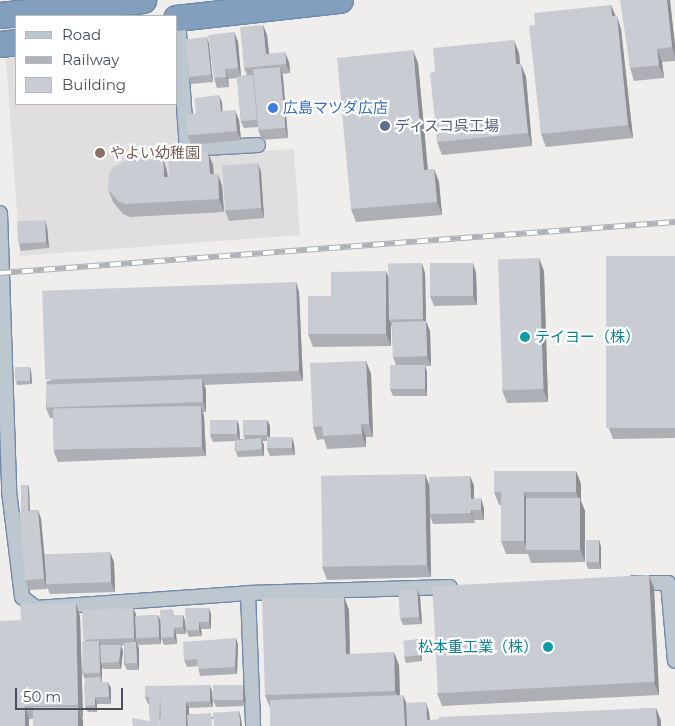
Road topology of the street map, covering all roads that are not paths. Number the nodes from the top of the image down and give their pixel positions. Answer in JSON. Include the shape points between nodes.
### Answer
{"nodes":[{"id":1,"x":143,"y":0,"type":"edge"},
{"id":2,"x":340,"y":0,"type":"edge"},
{"id":3,"x":88,"y":3,"type":"edge"},
{"id":4,"x":0,"y":15,"type":"edge"},
{"id":5,"x":178,"y":18,"type":"edge"},
{"id":6,"x":178,"y":31,"type":"edge"},
{"id":7,"x":15,"y":42,"type":"edge"},
{"id":8,"x":0,"y":44,"type":"edge"},
{"id":9,"x":258,"y":145,"type":"dead end"},
{"id":10,"x":0,"y":213,"type":"edge"},
{"id":11,"x":623,"y":582,"type":"edge"},
{"id":12,"x":466,"y":587,"type":"edge"},
{"id":13,"x":248,"y":594,"type":"junction"},
{"id":14,"x":675,"y":661,"type":"edge"},
{"id":15,"x":253,"y":726,"type":"edge"}],
"edges":[{"from":1,"to":3,"type":"highway"},
{"from":2,"to":5,"type":"highway"},
{"from":3,"to":4,"type":"highway"},
{"from":6,"to":9,"type":"street","via":[[187,149]]},
{"from":7,"to":8,"type":"highway"},
{"from":10,"to":13,"type":"street","via":[[9,491],[22,596],[36,608]]},
{"from":11,"to":14,"type":"street","via":[[668,583]]},
{"from":12,"to":13,"type":"street"},
{"from":13,"to":15,"type":"street"}]}
